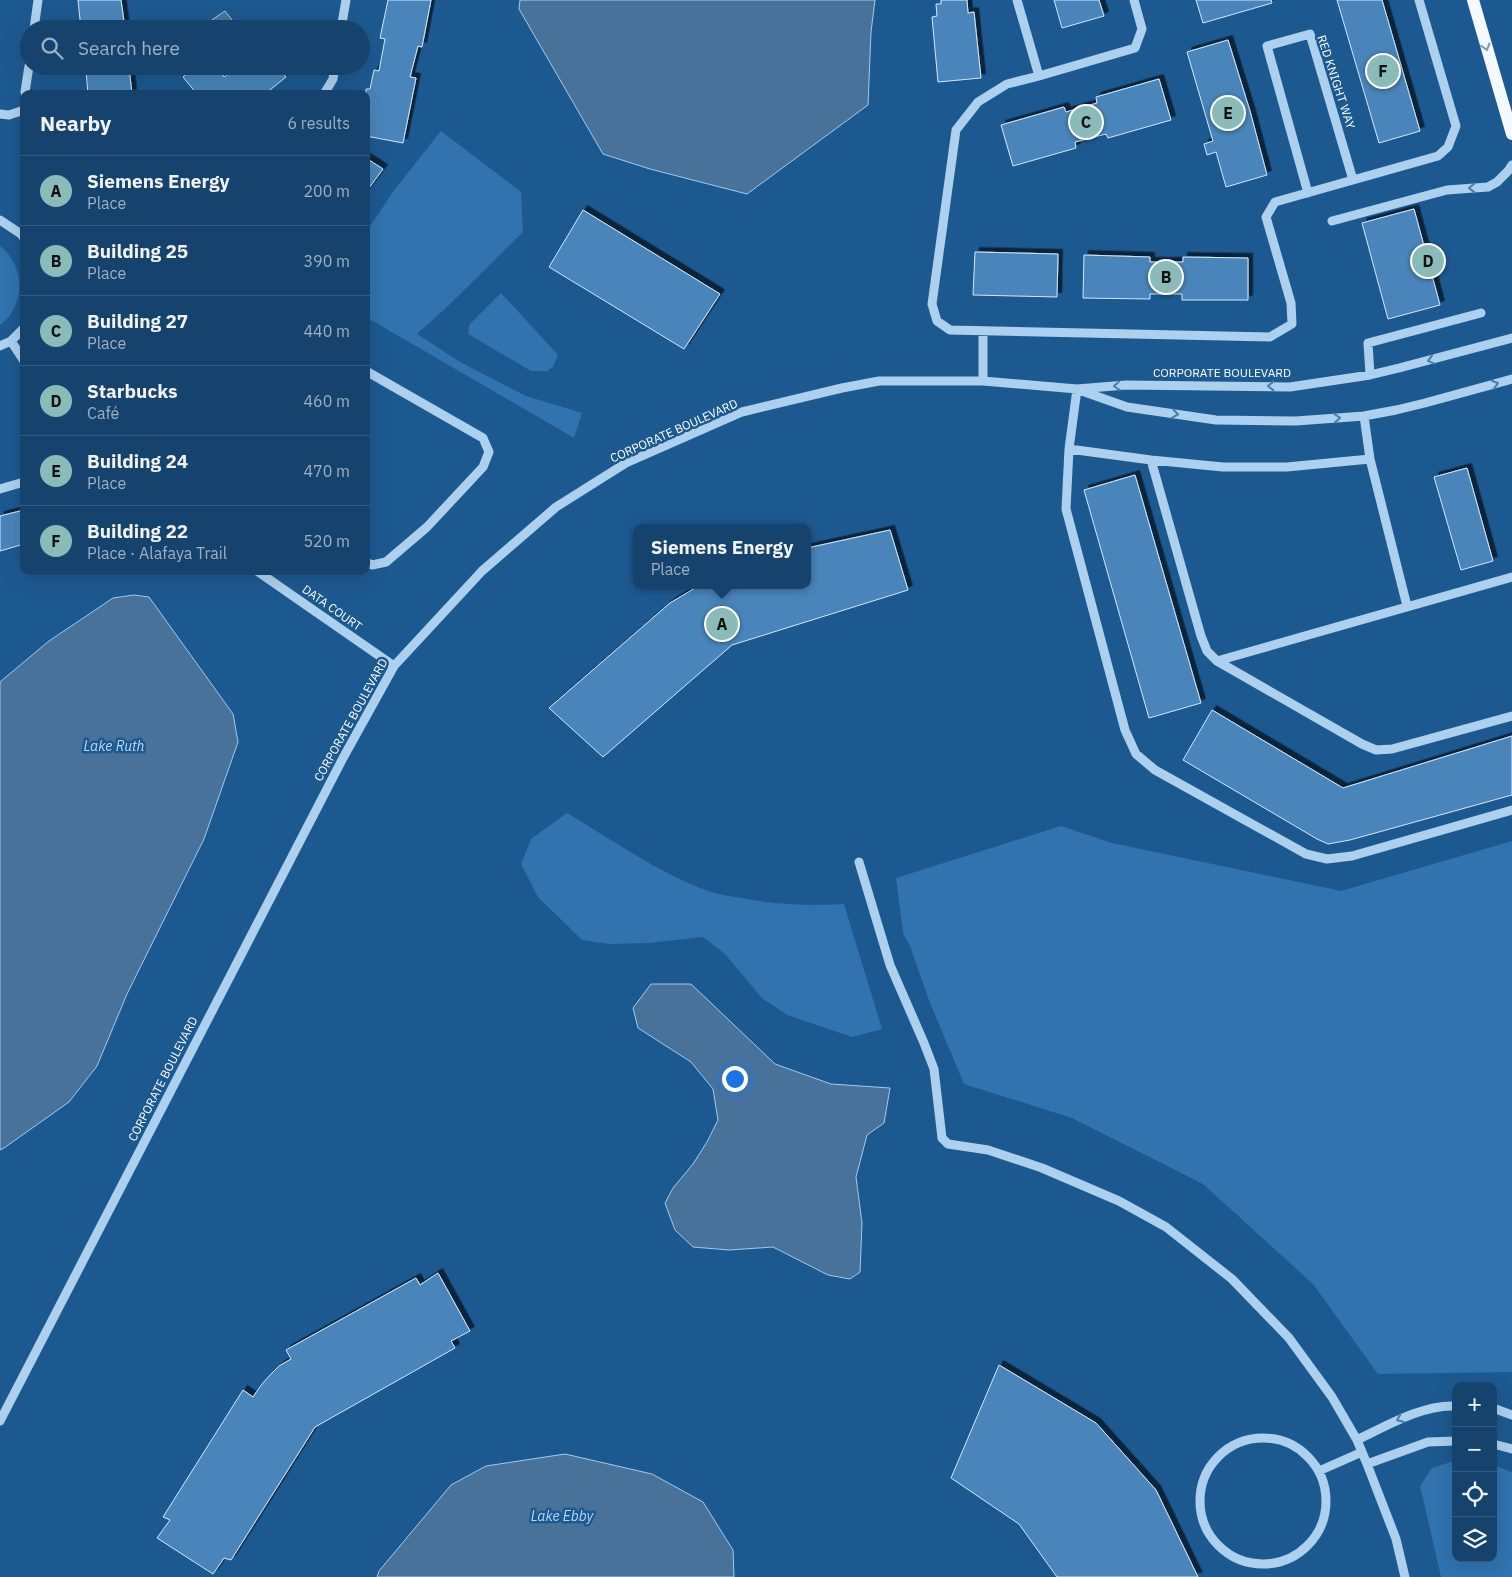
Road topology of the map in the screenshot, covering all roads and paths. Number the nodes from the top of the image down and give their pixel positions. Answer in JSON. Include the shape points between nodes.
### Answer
{"nodes":[{"id":1,"x":38,"y":0,"type":"edge"},
{"id":2,"x":346,"y":0,"type":"edge"},
{"id":3,"x":1017,"y":0,"type":"edge"},
{"id":4,"x":1134,"y":0,"type":"edge"},
{"id":5,"x":1419,"y":0,"type":"edge"},
{"id":6,"x":1473,"y":0,"type":"edge"},
{"id":7,"x":35,"y":20,"type":"edge"},
{"id":8,"x":343,"y":20,"type":"edge"},
{"id":9,"x":28,"y":75,"type":"edge"},
{"id":10,"x":334,"y":75,"type":"edge"},
{"id":11,"x":1039,"y":76,"type":"junction"},
{"id":12,"x":25,"y":90,"type":"edge"},
{"id":13,"x":326,"y":90,"type":"edge"},
{"id":14,"x":20,"y":111,"type":"edge"},
{"id":15,"x":0,"y":114,"type":"edge"},
{"id":16,"x":1512,"y":134,"type":"edge"},
{"id":17,"x":1512,"y":165,"type":"edge"},
{"id":18,"x":1353,"y":180,"type":"junction"},
{"id":19,"x":1308,"y":193,"type":"junction"},
{"id":20,"x":0,"y":220,"type":"edge"},
{"id":21,"x":1332,"y":221,"type":"dead end"},
{"id":22,"x":20,"y":232,"type":"edge"},
{"id":23,"x":1481,"y":312,"type":"dead end"},
{"id":24,"x":983,"y":330,"type":"junction"},
{"id":25,"x":20,"y":332,"type":"edge"},
{"id":26,"x":1512,"y":338,"type":"edge"},
{"id":27,"x":11,"y":341,"type":"junction"},
{"id":28,"x":0,"y":346,"type":"edge"},
{"id":29,"x":20,"y":355,"type":"edge"},
{"id":30,"x":370,"y":373,"type":"edge"},
{"id":31,"x":1370,"y":375,"type":"junction"},
{"id":32,"x":1512,"y":379,"type":"edge"},
{"id":33,"x":983,"y":381,"type":"junction"},
{"id":34,"x":1077,"y":389,"type":"junction"},
{"id":35,"x":1364,"y":416,"type":"junction"},
{"id":36,"x":1069,"y":449,"type":"junction"},
{"id":37,"x":1370,"y":459,"type":"junction"},
{"id":38,"x":1151,"y":460,"type":"junction"},
{"id":39,"x":20,"y":483,"type":"edge"},
{"id":40,"x":0,"y":489,"type":"edge"},
{"id":41,"x":370,"y":564,"type":"edge"},
{"id":42,"x":263,"y":575,"type":"edge"},
{"id":43,"x":1512,"y":577,"type":"edge"},
{"id":44,"x":1407,"y":606,"type":"junction"},
{"id":45,"x":1217,"y":661,"type":"junction"},
{"id":46,"x":394,"y":666,"type":"junction"},
{"id":47,"x":1512,"y":716,"type":"edge"},
{"id":48,"x":1512,"y":810,"type":"edge"},
{"id":49,"x":859,"y":862,"type":"dead end"},
{"id":50,"x":1452,"y":1406,"type":"edge"},
{"id":51,"x":1497,"y":1409,"type":"edge"},
{"id":52,"x":1512,"y":1414,"type":"edge"},
{"id":53,"x":0,"y":1421,"type":"edge"},
{"id":54,"x":1356,"y":1440,"type":"junction"},
{"id":55,"x":1452,"y":1441,"type":"edge"},
{"id":56,"x":1497,"y":1445,"type":"edge"},
{"id":57,"x":1512,"y":1449,"type":"edge"},
{"id":58,"x":1362,"y":1452,"type":"junction"},
{"id":59,"x":1368,"y":1464,"type":"junction"},
{"id":60,"x":1319,"y":1471,"type":"junction"},
{"id":61,"x":1405,"y":1577,"type":"edge"}],
"edges":[{"from":1,"to":7,"type":"street"},
{"from":2,"to":8,"type":"street"},
{"from":3,"to":11,"type":"street"},
{"from":4,"to":11,"type":"street","via":[[1142,29],[1135,48]]},
{"from":5,"to":18,"type":"street","via":[[1456,126],[1448,147],[1438,156]]},
{"from":6,"to":16,"type":"main road","one_way":true},
{"from":9,"to":12,"type":"street"},
{"from":10,"to":13,"type":"street"},
{"from":11,"to":24,"type":"street","via":[[1007,84],[978,102],[956,130],[932,304],[937,321],[950,330]]},
{"from":14,"to":15,"type":"street"},
{"from":17,"to":21,"type":"street","one_way":true,"via":[[1488,187],[1447,190]]},
{"from":18,"to":19,"type":"street"},
{"from":18,"to":19,"type":"street","name":"RED KNIGHT WAY","via":[[1310,34],[1301,36],[1267,46]]},
{"from":19,"to":24,"type":"street","via":[[1275,202],[1266,217],[1291,303],[1292,324],[1270,337]]},
{"from":20,"to":22,"type":"street"},
{"from":23,"to":31,"type":"street","via":[[1368,343]]},
{"from":24,"to":33,"type":"street"},
{"from":25,"to":27,"type":"street"},
{"from":26,"to":31,"type":"street","name":"CORPORATE BOULEVARD","one_way":true},
{"from":27,"to":28,"type":"street"},
{"from":27,"to":29,"type":"street"},
{"from":30,"to":41,"type":"street","via":[[483,438],[489,452],[483,468],[427,527],[386,562]]},
{"from":31,"to":34,"type":"street","name":"CORPORATE BOULEVARD","one_way":true,"via":[[1290,387],[1126,385]]},
{"from":35,"to":32,"type":"street","name":"CORPORATE BOULEVARD","one_way":true},
{"from":33,"to":34,"type":"street","name":"CORPORATE BOULEVARD"},
{"from":33,"to":46,"type":"street","name":"CORPORATE BOULEVARD","via":[[879,381],[842,388],[742,412],[626,463],[556,507],[489,564]]},
{"from":34,"to":35,"type":"street","name":"CORPORATE BOULEVARD","one_way":true,"via":[[1127,407],[1216,420],[1296,421]]},
{"from":34,"to":36,"type":"street"},
{"from":35,"to":37,"type":"street"},
{"from":36,"to":38,"type":"street"},
{"from":36,"to":48,"type":"street","via":[[1066,509],[1125,730],[1136,754],[1155,770],[1306,854],[1327,859],[1352,856]]},
{"from":37,"to":38,"type":"street","via":[[1287,467],[1223,467]]},
{"from":37,"to":44,"type":"street"},
{"from":38,"to":45,"type":"street","via":[[1201,636],[1207,651]]},
{"from":39,"to":40,"type":"street"},
{"from":42,"to":46,"type":"street","name":"DATA COURT"},
{"from":43,"to":44,"type":"street"},
{"from":44,"to":45,"type":"street"},
{"from":45,"to":47,"type":"street","via":[[1376,750],[1392,749]]},
{"from":46,"to":53,"type":"street","name":"CORPORATE BOULEVARD"},
{"from":49,"to":54,"type":"street","via":[[890,965],[934,1069],[942,1138],[948,1144],[988,1150],[1042,1168],[1118,1201],[1166,1227],[1232,1279],[1289,1338],[1332,1397]]},
{"from":50,"to":54,"type":"street","one_way":true,"via":[[1412,1414]]},
{"from":51,"to":52,"type":"street"},
{"from":54,"to":58,"type":"street"},
{"from":55,"to":59,"type":"street","via":[[1428,1442]]},
{"from":56,"to":57,"type":"street"},
{"from":58,"to":59,"type":"street"},
{"from":58,"to":60,"type":"street"},
{"from":59,"to":61,"type":"street","via":[[1396,1539]]},
{"from":60,"to":60,"type":"street","via":[[1311,1459],[1294,1445],[1278,1439],[1263,1437],[1235,1444],[1212,1464],[1204,1479],[1200,1494],[1201,1512],[1207,1530],[1229,1554],[1243,1560],[1260,1564],[1294,1556],[1316,1536],[1323,1521],[1326,1492]]}]}
